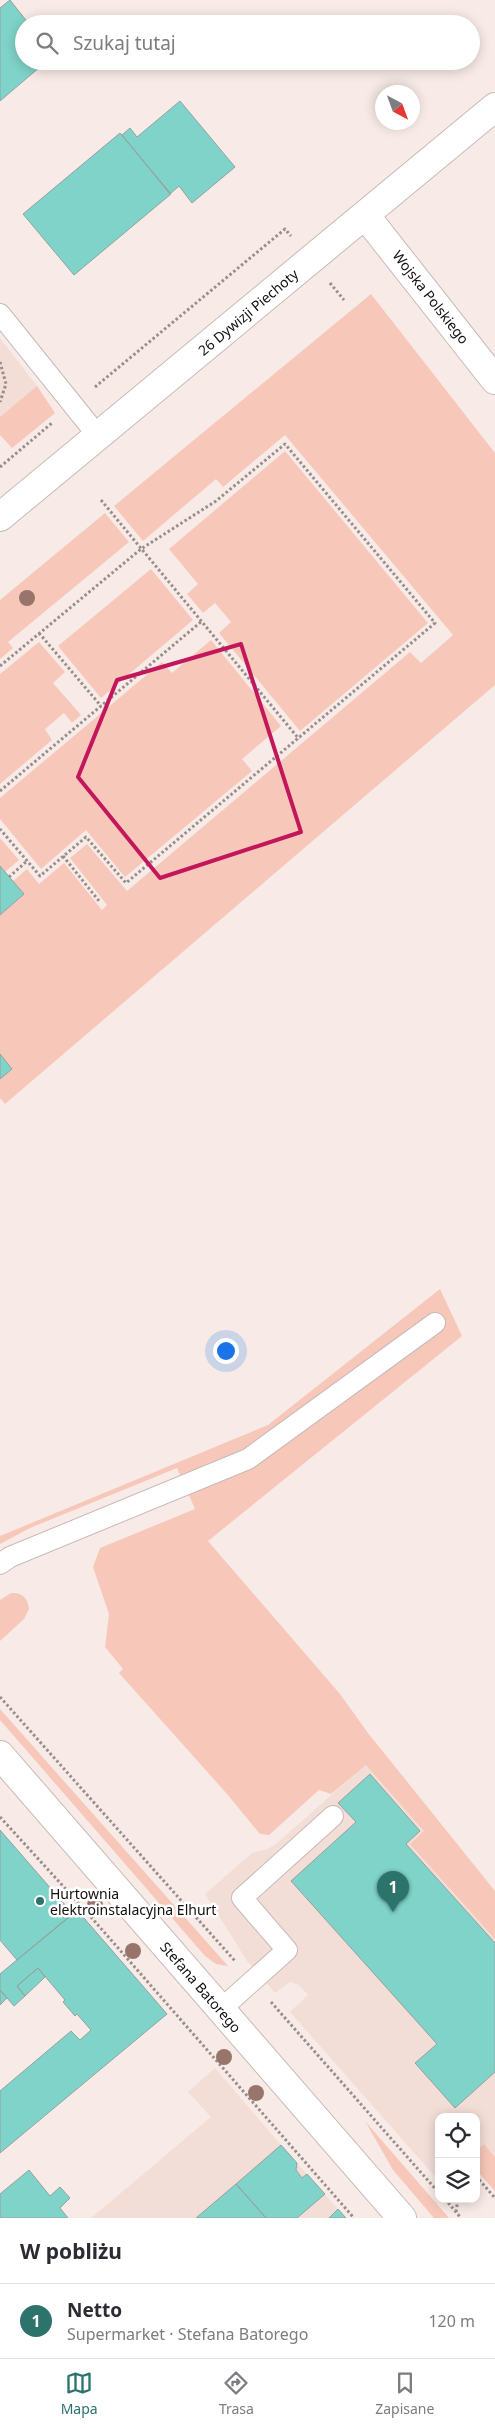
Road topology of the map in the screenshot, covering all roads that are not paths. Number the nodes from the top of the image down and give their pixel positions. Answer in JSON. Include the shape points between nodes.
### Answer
{"nodes":[{"id":1,"x":495,"y":107,"type":"edge"},
{"id":2,"x":365,"y":215,"type":"junction"},
{"id":3,"x":0,"y":314,"type":"edge"},
{"id":4,"x":495,"y":380,"type":"edge"},
{"id":5,"x":98,"y":436,"type":"junction"},
{"id":6,"x":0,"y":517,"type":"edge"},
{"id":7,"x":435,"y":1323,"type":"dead end"},
{"id":8,"x":0,"y":1564,"type":"edge"},
{"id":9,"x":0,"y":1756,"type":"edge"},
{"id":10,"x":333,"y":1816,"type":"dead end"},
{"id":11,"x":220,"y":2010,"type":"junction"},
{"id":12,"x":402,"y":2218,"type":"edge"}],
"edges":[{"from":1,"to":2,"type":"street","name":"26 Dywizji Piechoty"},
{"from":2,"to":4,"type":"street","name":"Wojska Polskiego"},
{"from":2,"to":5,"type":"street","name":"26 Dywizji Piechoty"},
{"from":3,"to":5,"type":"lane"},
{"from":5,"to":6,"type":"street","name":"26 Dywizji Piechoty"},
{"from":7,"to":8,"type":"lane","via":[[248,1459],[10,1557]]},
{"from":9,"to":11,"type":"street","name":"Stefana Batorego"},
{"from":10,"to":11,"type":"lane","via":[[242,1898],[287,1950]]},
{"from":11,"to":12,"type":"street","name":"Stefana Batorego"}]}
